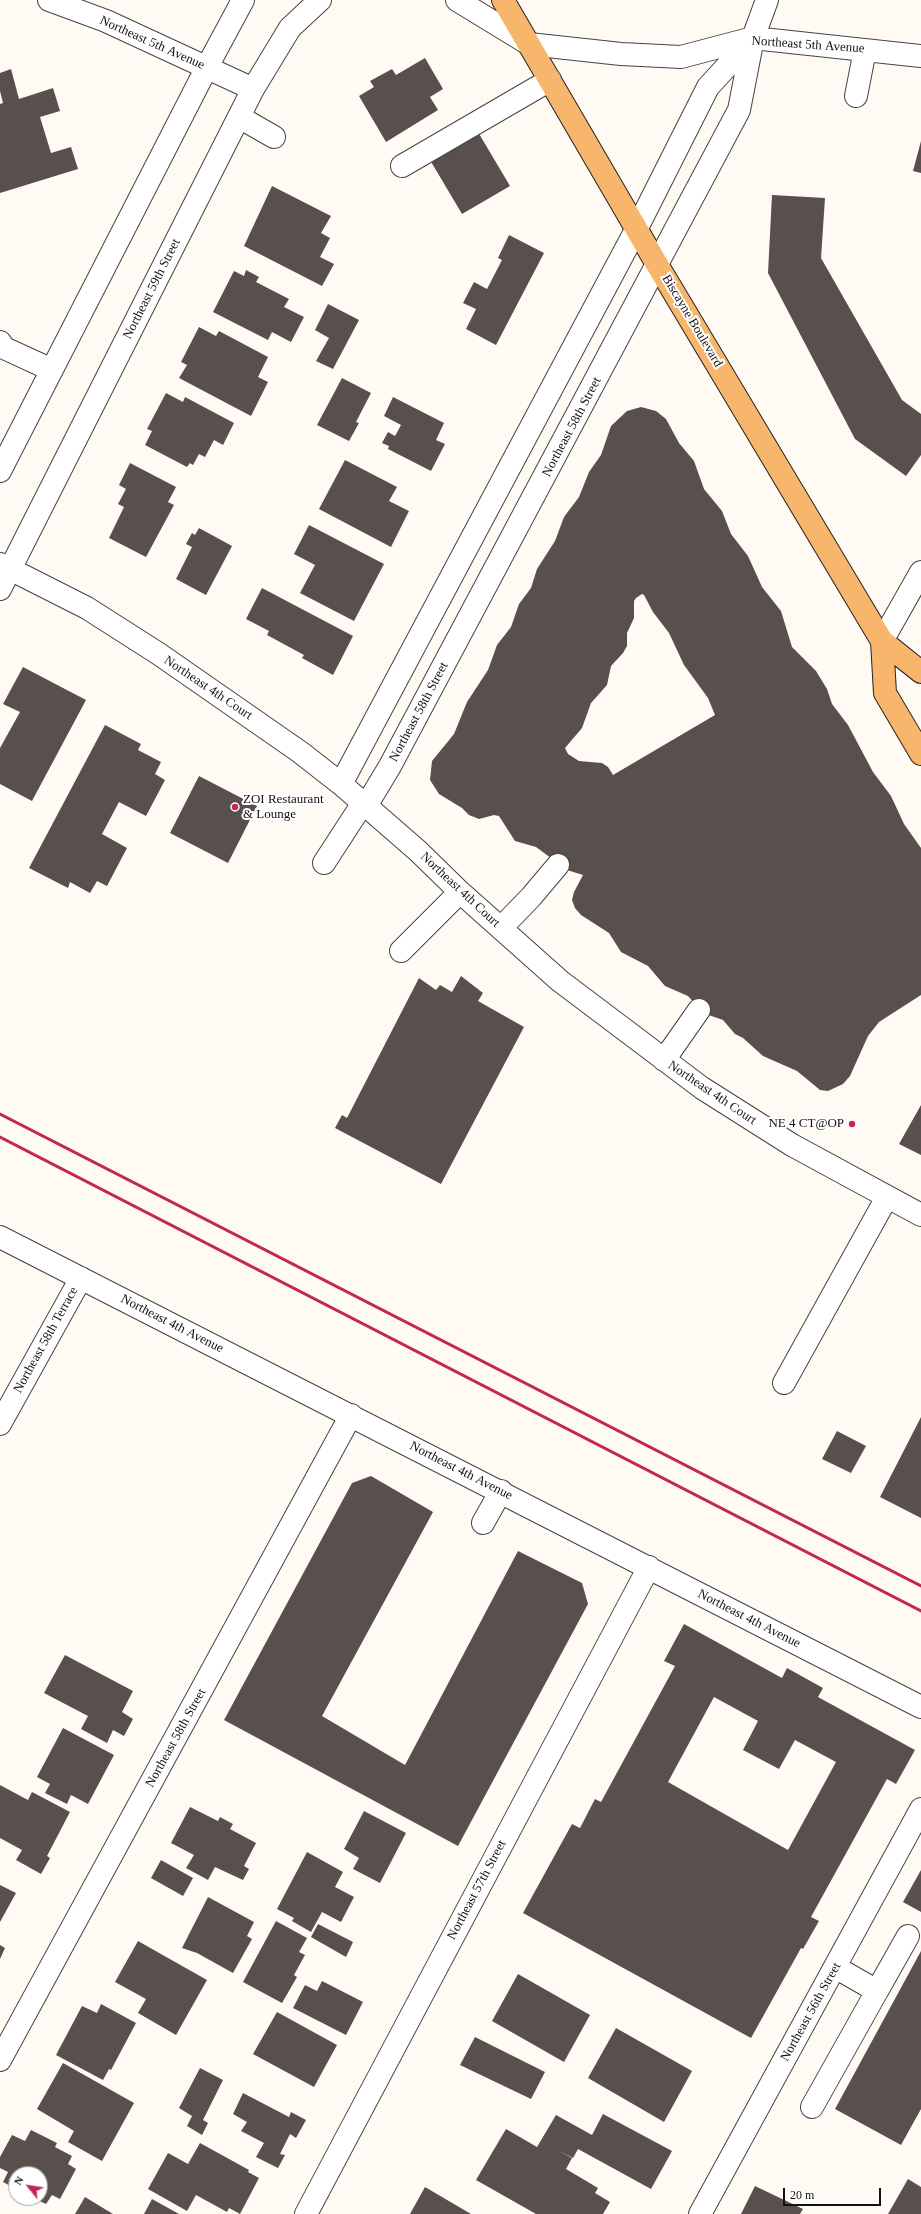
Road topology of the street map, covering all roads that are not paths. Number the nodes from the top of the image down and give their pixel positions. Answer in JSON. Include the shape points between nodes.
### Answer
{"nodes":[{"id":1,"x":49,"y":0,"type":"edge"},
{"id":2,"x":243,"y":0,"type":"edge"},
{"id":3,"x":320,"y":0,"type":"edge"},
{"id":4,"x":457,"y":0,"type":"edge"},
{"id":5,"x":503,"y":0,"type":"edge"},
{"id":6,"x":766,"y":0,"type":"edge"},
{"id":7,"x":753,"y":38,"type":"junction"},
{"id":8,"x":529,"y":44,"type":"junction"},
{"id":9,"x":865,"y":50,"type":"junction"},
{"id":10,"x":921,"y":56,"type":"edge"},
{"id":11,"x":207,"y":67,"type":"junction"},
{"id":12,"x":550,"y":80,"type":"junction"},
{"id":13,"x":253,"y":89,"type":"junction"},
{"id":14,"x":856,"y":96,"type":"dead end"},
{"id":15,"x":239,"y":117,"type":"junction"},
{"id":16,"x":274,"y":137,"type":"dead end"},
{"id":17,"x":402,"y":166,"type":"dead end"},
{"id":18,"x":637,"y":228,"type":"junction"},
{"id":19,"x":658,"y":266,"type":"junction"},
{"id":20,"x":0,"y":342,"type":"edge"},
{"id":21,"x":52,"y":370,"type":"junction"},
{"id":22,"x":0,"y":471,"type":"edge"},
{"id":23,"x":5,"y":566,"type":"edge"},
{"id":24,"x":921,"y":572,"type":"edge"},
{"id":25,"x":0,"y":589,"type":"edge"},
{"id":26,"x":882,"y":641,"type":"junction"},
{"id":27,"x":921,"y":672,"type":"edge"},
{"id":28,"x":921,"y":754,"type":"edge"},
{"id":29,"x":341,"y":784,"type":"junction"},
{"id":30,"x":365,"y":804,"type":"junction"},
{"id":31,"x":324,"y":863,"type":"dead end"},
{"id":32,"x":558,"y":864,"type":"dead end"},
{"id":33,"x":460,"y":892,"type":"junction"},
{"id":34,"x":501,"y":928,"type":"junction"},
{"id":35,"x":401,"y":951,"type":"dead end"},
{"id":36,"x":699,"y":1010,"type":"dead end"},
{"id":37,"x":664,"y":1060,"type":"junction"},
{"id":38,"x":887,"y":1197,"type":"junction"},
{"id":39,"x":921,"y":1215,"type":"edge"},
{"id":40,"x":0,"y":1237,"type":"edge"},
{"id":41,"x":81,"y":1278,"type":"junction"},
{"id":42,"x":784,"y":1383,"type":"dead end"},
{"id":43,"x":351,"y":1415,"type":"junction"},
{"id":44,"x":0,"y":1424,"type":"edge"},
{"id":45,"x":501,"y":1491,"type":"junction"},
{"id":46,"x":483,"y":1523,"type":"dead end"},
{"id":47,"x":649,"y":1567,"type":"junction"},
{"id":48,"x":921,"y":1707,"type":"edge"},
{"id":49,"x":921,"y":1809,"type":"edge"},
{"id":50,"x":908,"y":1936,"type":"dead end"},
{"id":51,"x":835,"y":1967,"type":"junction"},
{"id":52,"x":877,"y":1991,"type":"junction"},
{"id":53,"x":0,"y":2060,"type":"edge"},
{"id":54,"x":812,"y":2107,"type":"dead end"},
{"id":55,"x":306,"y":2214,"type":"edge"},
{"id":56,"x":700,"y":2214,"type":"edge"}],
"edges":[{"from":1,"to":11,"type":"street","name":"Northeast 5th Avenue","via":[[106,21]]},
{"from":2,"to":11,"type":"street"},
{"from":3,"to":13,"type":"street","name":"Northeast 59th Street","via":[[290,28]]},
{"from":4,"to":8,"type":"street"},
{"from":5,"to":8,"type":"main road","name":"Biscayne Boulevard"},
{"from":6,"to":7,"type":"street","name":"Northeast 58th Street"},
{"from":7,"to":8,"type":"street","name":"Northeast 5th Avenue","via":[[681,57],[621,54]]},
{"from":7,"to":9,"type":"street","name":"Northeast 5th Avenue"},
{"from":7,"to":18,"type":"street","name":"Northeast 58th Street","via":[[708,87]]},
{"from":7,"to":19,"type":"street","name":"Northeast 58th Street","via":[[739,110]]},
{"from":8,"to":12,"type":"main road","name":"Biscayne Boulevard"},
{"from":9,"to":10,"type":"street","name":"Northeast 5th Avenue"},
{"from":9,"to":14,"type":"street"},
{"from":11,"to":13,"type":"street","name":"Northeast 5th Avenue"},
{"from":11,"to":21,"type":"street"},
{"from":12,"to":17,"type":"street"},
{"from":12,"to":18,"type":"main road","name":"Biscayne Boulevard"},
{"from":13,"to":15,"type":"street","name":"Northeast 59th Street"},
{"from":15,"to":16,"type":"street"},
{"from":15,"to":23,"type":"street","name":"Northeast 59th Street"},
{"from":18,"to":19,"type":"main road","name":"Biscayne Boulevard"},
{"from":18,"to":29,"type":"street","name":"Northeast 58th Street"},
{"from":19,"to":26,"type":"main road","name":"Biscayne Boulevard"},
{"from":19,"to":30,"type":"street","name":"Northeast 58th Street","via":[[394,759]]},
{"from":20,"to":21,"type":"street","via":[[4,348]]},
{"from":21,"to":22,"type":"street"},
{"from":23,"to":25,"type":"street","name":"Northeast 59th Street"},
{"from":23,"to":29,"type":"street","name":"Northeast 4th Court","via":[[87,608],[159,654],[265,727]]},
{"from":24,"to":26,"type":"street"},
{"from":26,"to":27,"type":"main road","name":"Biscayne Boulevard"},
{"from":26,"to":28,"type":"main road","name":"Biscayne Boulevard","via":[[885,693]]},
{"from":29,"to":30,"type":"street","name":"Northeast 4th Court"},
{"from":30,"to":31,"type":"street","name":"Northeast 58th Street"},
{"from":30,"to":33,"type":"street","name":"Northeast 4th Court"},
{"from":32,"to":34,"type":"street"},
{"from":33,"to":34,"type":"street","name":"Northeast 4th Court"},
{"from":33,"to":35,"type":"street"},
{"from":34,"to":37,"type":"street","name":"Northeast 4th Court","via":[[560,981]]},
{"from":36,"to":37,"type":"street"},
{"from":37,"to":38,"type":"street","name":"Northeast 4th Court","via":[[755,1122]]},
{"from":38,"to":39,"type":"street","name":"Northeast 4th Court"},
{"from":38,"to":42,"type":"street"},
{"from":40,"to":41,"type":"street","name":"Northeast 4th Avenue"},
{"from":41,"to":43,"type":"street","name":"Northeast 4th Avenue"},
{"from":41,"to":44,"type":"street","name":"Northeast 58th Terrace"},
{"from":43,"to":45,"type":"street","name":"Northeast 4th Avenue"},
{"from":43,"to":53,"type":"street","name":"Northeast 58th Street"},
{"from":45,"to":46,"type":"street"},
{"from":45,"to":47,"type":"street","name":"Northeast 4th Avenue"},
{"from":47,"to":48,"type":"street","name":"Northeast 4th Avenue"},
{"from":47,"to":55,"type":"street","name":"Northeast 57th Street"},
{"from":49,"to":51,"type":"street","name":"Northeast 56th Street"},
{"from":50,"to":52,"type":"street"},
{"from":51,"to":52,"type":"street"},
{"from":51,"to":56,"type":"street","name":"Northeast 56th Street"},
{"from":52,"to":54,"type":"street"}]}
